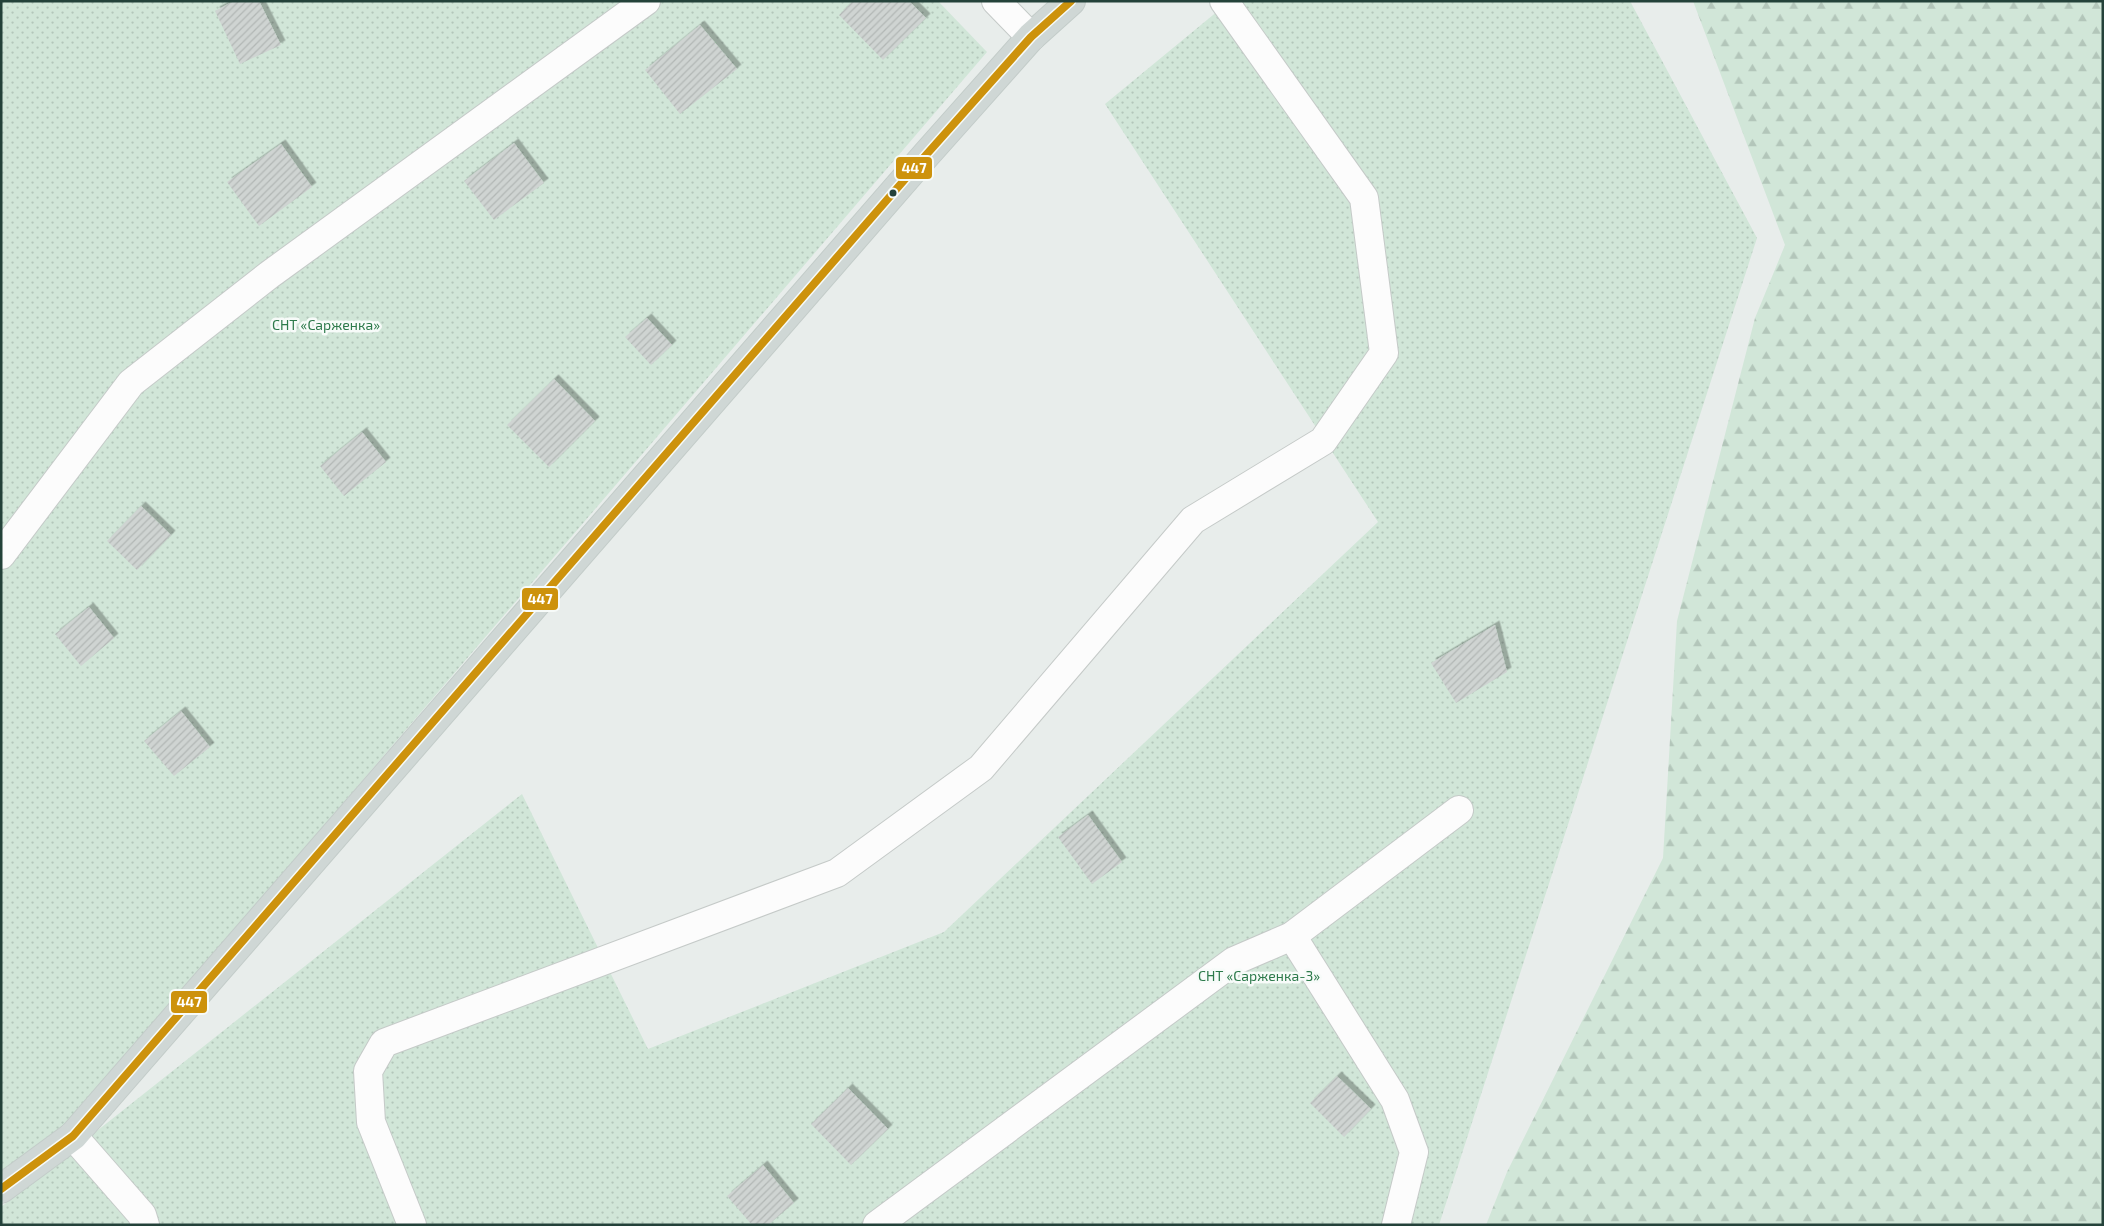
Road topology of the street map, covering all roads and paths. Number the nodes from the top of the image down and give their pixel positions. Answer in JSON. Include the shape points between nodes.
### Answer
{"nodes":[{"id":1,"x":646,"y":1,"type":"edge"},
{"id":2,"x":996,"y":1,"type":"edge"},
{"id":3,"x":1071,"y":1,"type":"edge"},
{"id":4,"x":1224,"y":1,"type":"edge"},
{"id":5,"x":1030,"y":37,"type":"junction"},
{"id":6,"x":1,"y":555,"type":"edge"},
{"id":7,"x":1459,"y":810,"type":"dead end"},
{"id":8,"x":1292,"y":936,"type":"junction"},
{"id":9,"x":73,"y":1136,"type":"junction"},
{"id":10,"x":1,"y":1189,"type":"edge"},
{"id":11,"x":145,"y":1225,"type":"edge"},
{"id":12,"x":412,"y":1225,"type":"edge"},
{"id":13,"x":877,"y":1225,"type":"edge"},
{"id":14,"x":1396,"y":1225,"type":"edge"}],
"edges":[{"from":1,"to":6,"type":"street","via":[[270,275],[131,383]]},
{"from":2,"to":5,"type":"street"},
{"from":3,"to":5,"type":"main road"},
{"from":4,"to":12,"type":"street","via":[[1364,198],[1384,353],[1323,441],[1193,520],[981,768],[837,873],[384,1043],[368,1072],[371,1122]]},
{"from":5,"to":9,"type":"main road"},
{"from":7,"to":8,"type":"street"},
{"from":8,"to":13,"type":"street","via":[[1234,961]]},
{"from":8,"to":14,"type":"street","via":[[1395,1100],[1414,1152]]},
{"from":9,"to":10,"type":"main road"},
{"from":9,"to":11,"type":"street","via":[[142,1215]]}]}
